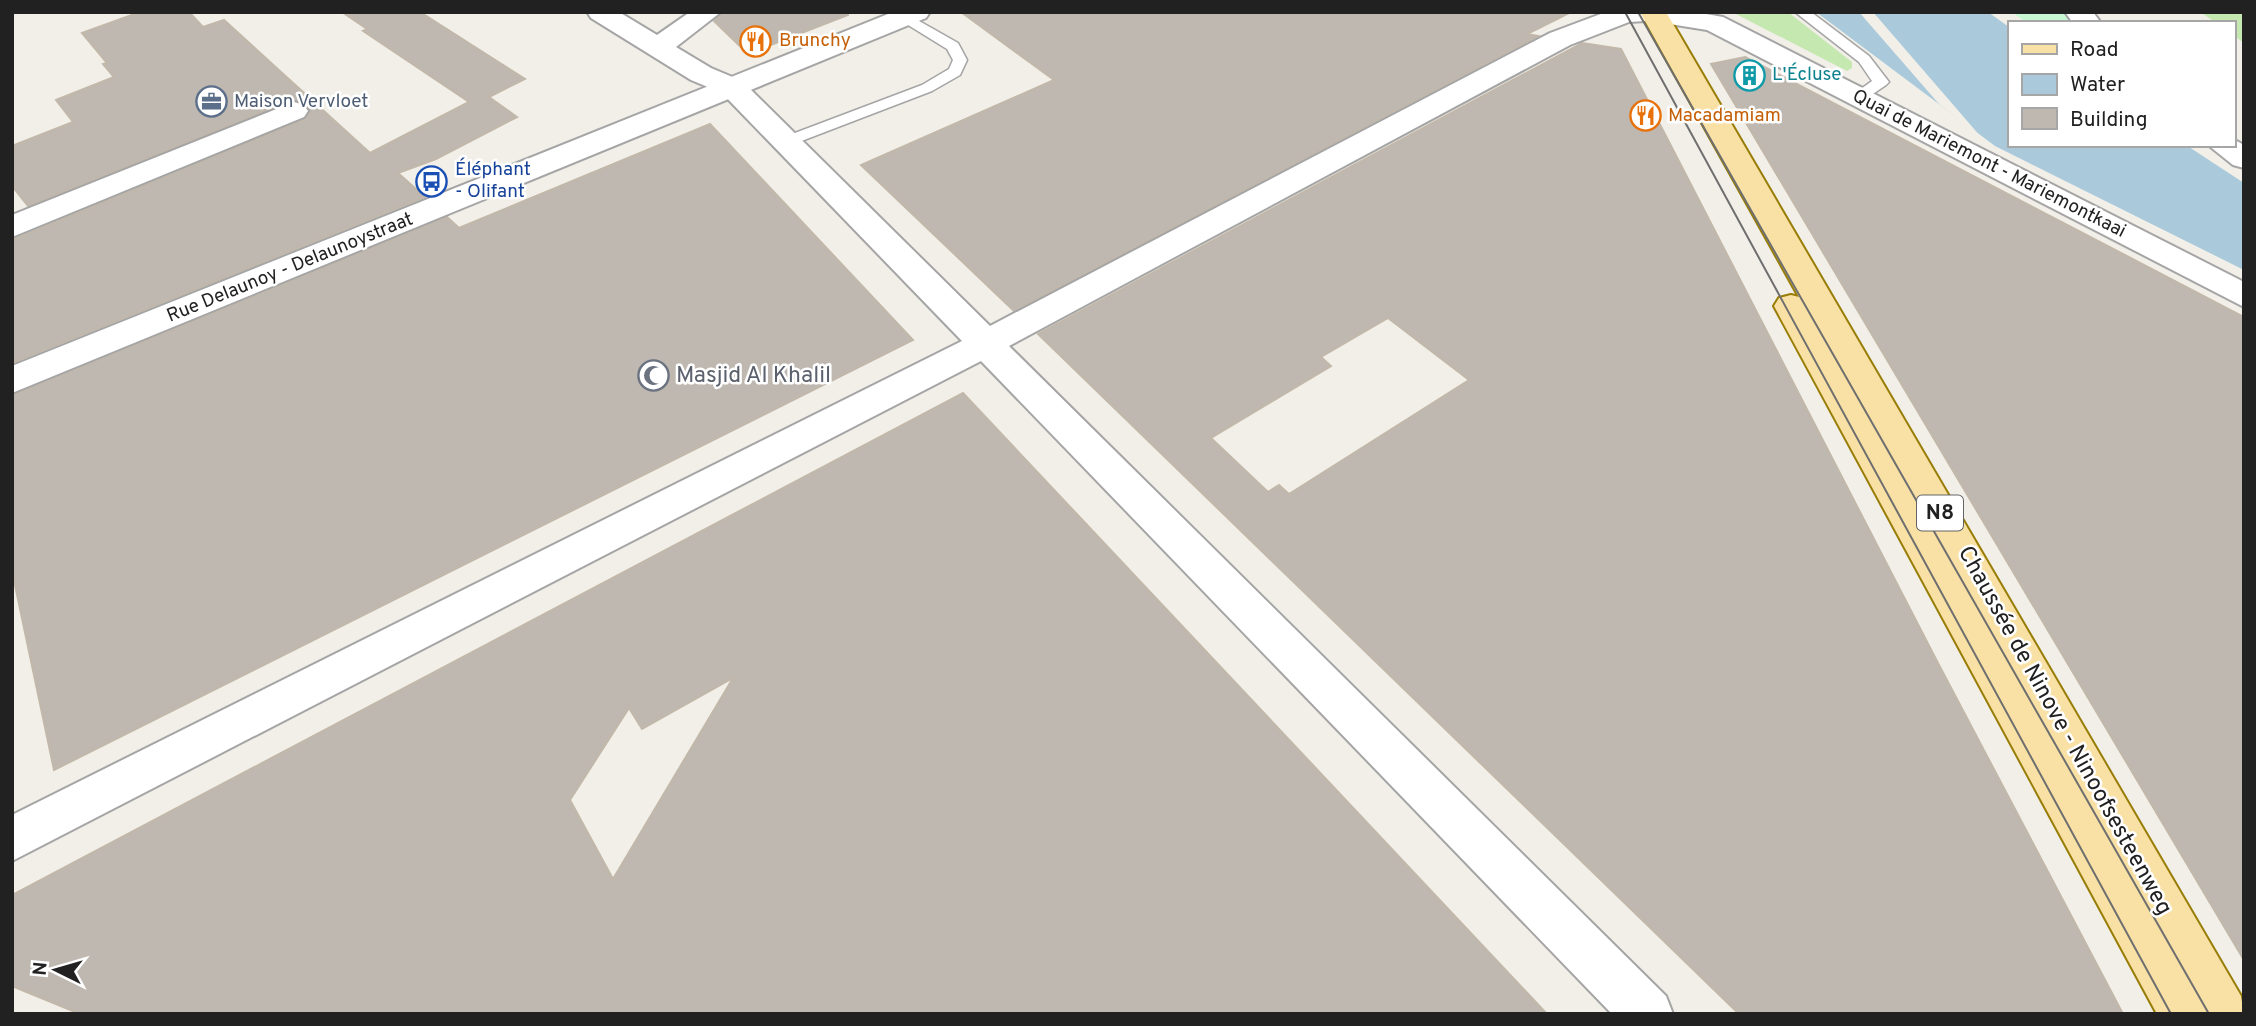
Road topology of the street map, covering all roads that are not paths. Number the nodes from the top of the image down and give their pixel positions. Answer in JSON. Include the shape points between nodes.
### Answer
{"nodes":[{"id":1,"x":600,"y":12,"type":"edge"},
{"id":2,"x":708,"y":12,"type":"edge"},
{"id":3,"x":1802,"y":12,"type":"edge"},
{"id":4,"x":1641,"y":13,"type":"edge"},
{"id":5,"x":911,"y":14,"type":"edge"},
{"id":6,"x":657,"y":47,"type":"junction"},
{"id":7,"x":732,"y":88,"type":"junction"},
{"id":8,"x":1859,"y":97,"type":"junction"},
{"id":9,"x":294,"y":111,"type":"dead end"},
{"id":10,"x":785,"y":142,"type":"junction"},
{"id":11,"x":2226,"y":147,"type":"edge"},
{"id":12,"x":2244,"y":159,"type":"edge"},
{"id":13,"x":12,"y":227,"type":"edge"},
{"id":14,"x":2244,"y":296,"type":"edge"},
{"id":15,"x":985,"y":343,"type":"junction"},
{"id":16,"x":12,"y":380,"type":"edge"},
{"id":17,"x":12,"y":839,"type":"edge"},
{"id":18,"x":1648,"y":1014,"type":"edge"},
{"id":19,"x":2185,"y":1014,"type":"edge"},
{"id":20,"x":2223,"y":1014,"type":"edge"}],
"edges":[{"from":1,"to":6,"type":"street"},
{"from":2,"to":6,"type":"street"},
{"from":3,"to":8,"type":"lane","via":[[1864,60],[1881,82]]},
{"from":4,"to":8,"type":"street","name":"Quai de Mariemont - Mariemontkaai","via":[[1714,23]]},
{"from":4,"to":15,"type":"street","via":[[1560,39]]},
{"from":4,"to":19,"type":"main road","name":"Chaussée de Ninove - Ninoofsesteenweg","number":"N8"},
{"from":4,"to":20,"type":"main road","name":"Chaussée de Ninove - Ninoofsesteenweg","number":"N8","via":[[2021,654]]},
{"from":5,"to":7,"type":"street","name":"Rue Delaunoy - Delaunoystraat"},
{"from":5,"to":10,"type":"lane","via":[[953,47],[960,60],[956,72],[927,88]]},
{"from":6,"to":7,"type":"street"},
{"from":7,"to":10,"type":"street"},
{"from":7,"to":16,"type":"street","name":"Rue Delaunoy - Delaunoystraat"},
{"from":8,"to":14,"type":"street","name":"Quai de Mariemont - Mariemontkaai"},
{"from":9,"to":13,"type":"street"},
{"from":10,"to":15,"type":"street"},
{"from":11,"to":12,"type":"street"},
{"from":15,"to":17,"type":"street"},
{"from":15,"to":18,"type":"street"}]}
